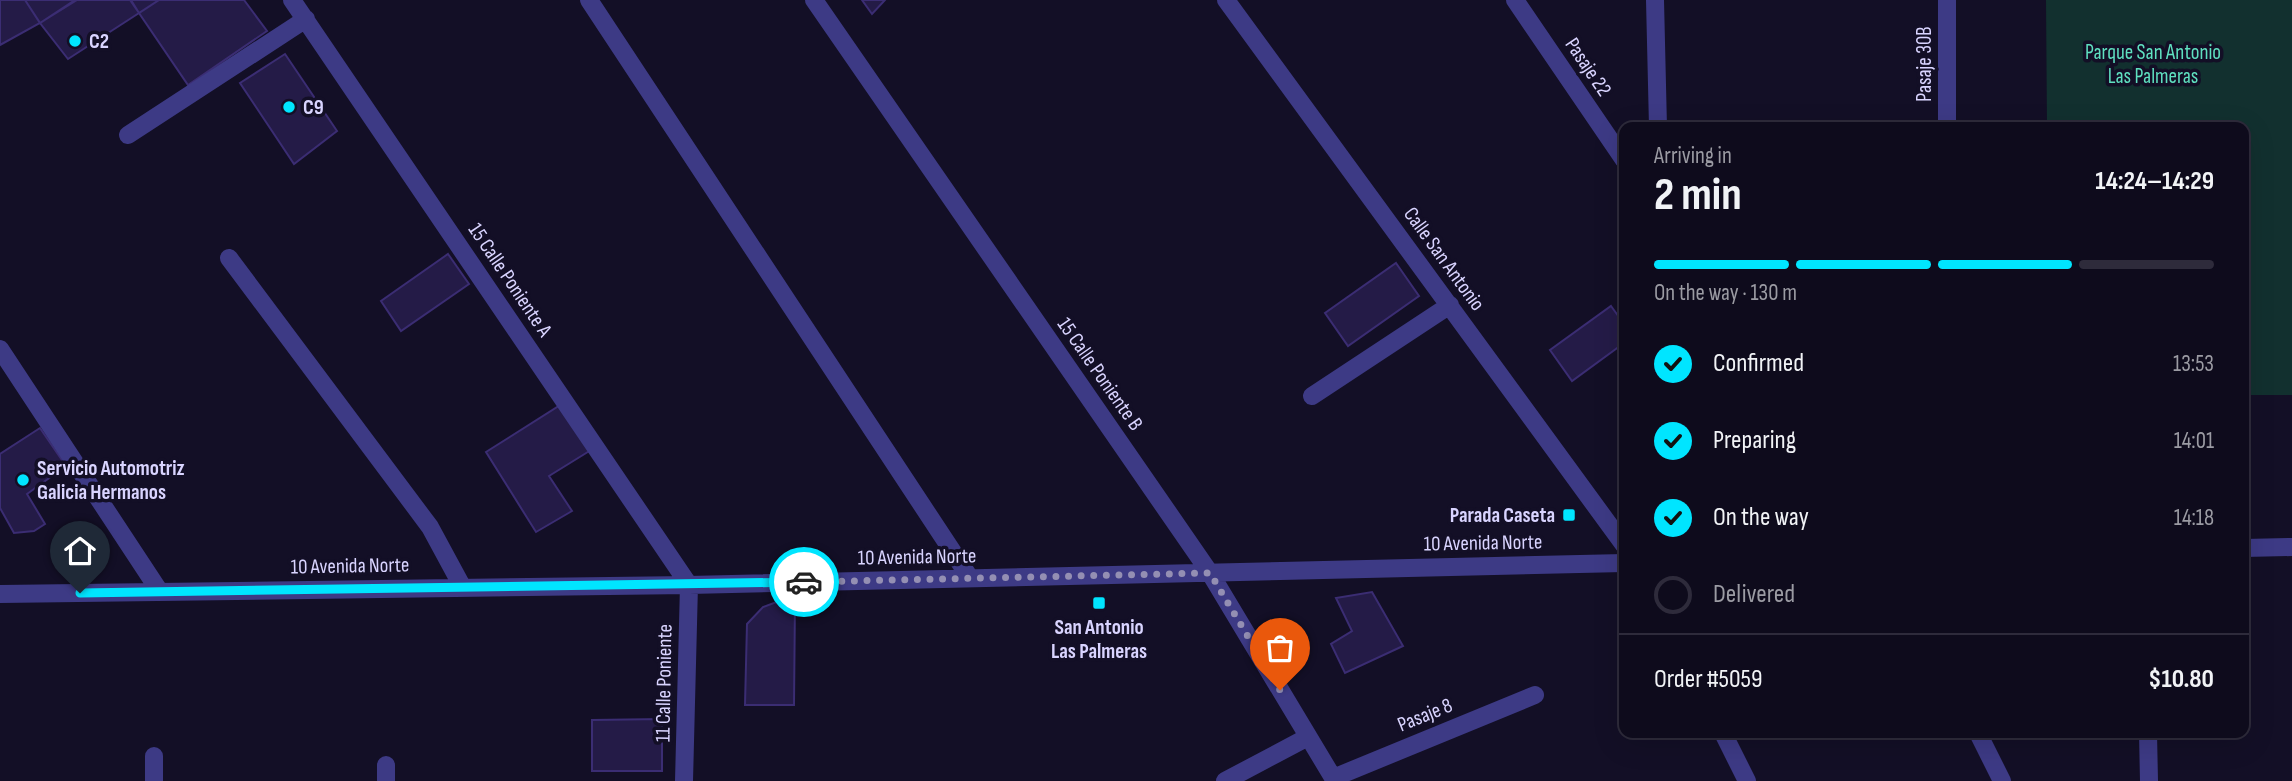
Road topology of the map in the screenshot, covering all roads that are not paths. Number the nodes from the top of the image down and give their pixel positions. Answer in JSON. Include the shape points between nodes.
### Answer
{"nodes":[{"id":1,"x":292,"y":0,"type":"edge"},
{"id":2,"x":589,"y":0,"type":"edge"},
{"id":3,"x":814,"y":0,"type":"edge"},
{"id":4,"x":1226,"y":0,"type":"edge"},
{"id":5,"x":1515,"y":0,"type":"edge"},
{"id":6,"x":1656,"y":0,"type":"edge"},
{"id":7,"x":1947,"y":0,"type":"edge"},
{"id":8,"x":306,"y":19,"type":"junction"},
{"id":9,"x":1658,"y":122,"type":"edge"},
{"id":10,"x":1947,"y":122,"type":"edge"},
{"id":11,"x":128,"y":135,"type":"dead end"},
{"id":12,"x":1619,"y":153,"type":"edge"},
{"id":13,"x":229,"y":258,"type":"dead end"},
{"id":14,"x":1450,"y":305,"type":"junction"},
{"id":15,"x":0,"y":349,"type":"edge"},
{"id":16,"x":1312,"y":396,"type":"dead end"},
{"id":17,"x":1619,"y":538,"type":"edge"},
{"id":18,"x":2292,"y":547,"type":"edge"},
{"id":19,"x":2249,"y":548,"type":"edge"},
{"id":20,"x":1619,"y":563,"type":"edge"},
{"id":21,"x":1210,"y":573,"type":"junction"},
{"id":22,"x":970,"y":578,"type":"junction"},
{"id":23,"x":688,"y":585,"type":"junction"},
{"id":24,"x":463,"y":587,"type":"junction"},
{"id":25,"x":160,"y":592,"type":"junction"},
{"id":26,"x":0,"y":594,"type":"edge"},
{"id":27,"x":1535,"y":695,"type":"dead end"},
{"id":28,"x":1308,"y":737,"type":"junction"},
{"id":29,"x":1726,"y":738,"type":"edge"},
{"id":30,"x":1980,"y":738,"type":"edge"},
{"id":31,"x":2148,"y":738,"type":"edge"},
{"id":32,"x":154,"y":756,"type":"dead end"},
{"id":33,"x":1334,"y":779,"type":"edge"},
{"id":34,"x":154,"y":781,"type":"edge"},
{"id":35,"x":684,"y":781,"type":"edge"},
{"id":36,"x":1225,"y":781,"type":"edge"},
{"id":37,"x":1747,"y":781,"type":"edge"},
{"id":38,"x":2002,"y":781,"type":"edge"},
{"id":39,"x":2149,"y":781,"type":"edge"}],
"edges":[{"from":1,"to":8,"type":"street","name":"15 Calle Poniente A"},
{"from":2,"to":22,"type":"street"},
{"from":3,"to":21,"type":"street","name":"15 Calle Poniente B"},
{"from":4,"to":14,"type":"street","name":"Calle San Antonio"},
{"from":5,"to":12,"type":"street","name":"Pasaje 22"},
{"from":6,"to":9,"type":"street"},
{"from":7,"to":10,"type":"street","name":"Pasaje 30B"},
{"from":8,"to":11,"type":"street"},
{"from":8,"to":23,"type":"street","name":"15 Calle Poniente A"},
{"from":13,"to":24,"type":"street","via":[[430,527]]},
{"from":14,"to":16,"type":"street"},
{"from":14,"to":17,"type":"street","name":"Calle San Antonio"},
{"from":15,"to":25,"type":"street"},
{"from":18,"to":19,"type":"street"},
{"from":20,"to":21,"type":"street","name":"10 Avenida Norte"},
{"from":21,"to":22,"type":"street","name":"10 Avenida Norte"},
{"from":21,"to":28,"type":"street","name":"15 Calle Poniente B"},
{"from":22,"to":23,"type":"street","name":"10 Avenida Norte"},
{"from":23,"to":24,"type":"street","name":"10 Avenida Norte"},
{"from":23,"to":35,"type":"street","name":"11 Calle Poniente"},
{"from":24,"to":25,"type":"street","name":"10 Avenida Norte"},
{"from":25,"to":26,"type":"street","name":"10 Avenida Norte"},
{"from":27,"to":33,"type":"street","name":"Pasaje 8"},
{"from":28,"to":33,"type":"street","name":"15 Calle Poniente B"},
{"from":28,"to":36,"type":"street"},
{"from":29,"to":37,"type":"street"},
{"from":30,"to":38,"type":"street"},
{"from":31,"to":39,"type":"street"},
{"from":32,"to":34,"type":"street"}]}
